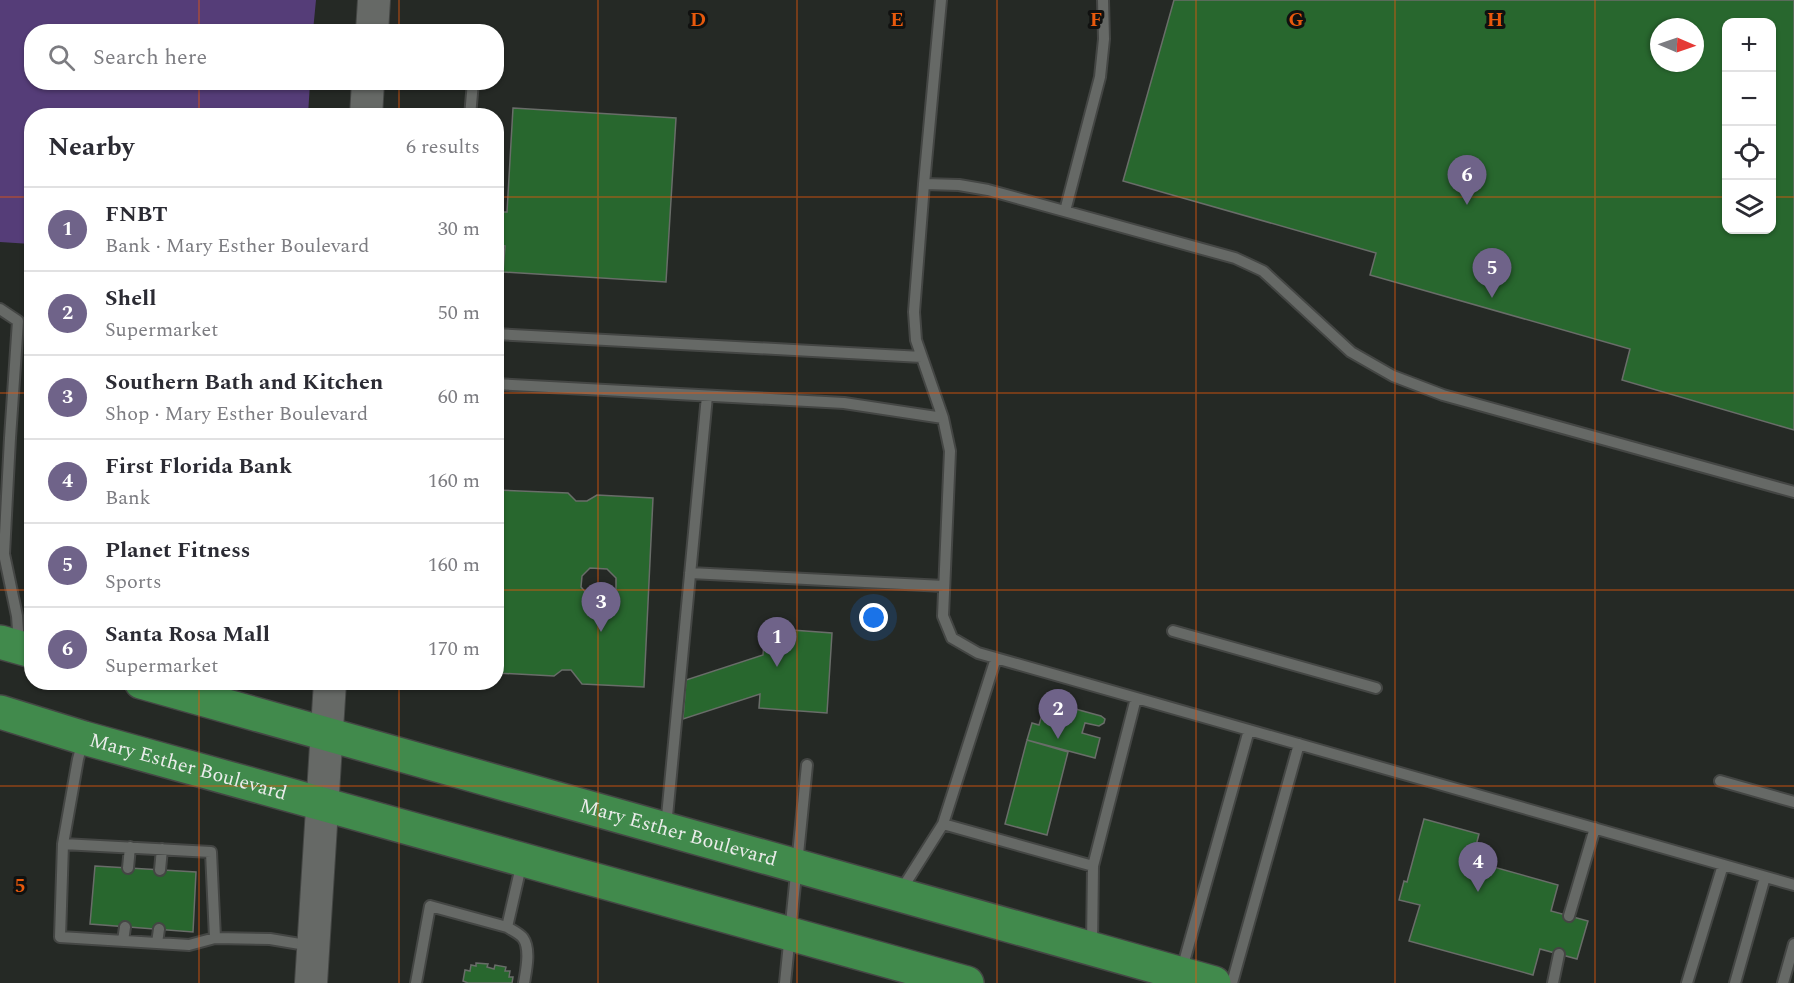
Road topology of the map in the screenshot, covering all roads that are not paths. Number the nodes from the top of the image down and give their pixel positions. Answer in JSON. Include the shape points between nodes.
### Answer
{"nodes":[{"id":1,"x":374,"y":0,"type":"edge"},
{"id":2,"x":940,"y":0,"type":"edge"},
{"id":3,"x":1103,"y":0,"type":"edge"},
{"id":4,"x":372,"y":24,"type":"edge"},
{"id":5,"x":368,"y":90,"type":"edge"},
{"id":6,"x":472,"y":90,"type":"edge"},
{"id":7,"x":366,"y":108,"type":"edge"},
{"id":8,"x":471,"y":108,"type":"edge"},
{"id":9,"x":924,"y":184,"type":"junction"},
{"id":10,"x":1065,"y":212,"type":"junction"},
{"id":11,"x":0,"y":309,"type":"edge"},
{"id":12,"x":504,"y":334,"type":"edge"},
{"id":13,"x":922,"y":357,"type":"junction"},
{"id":14,"x":504,"y":384,"type":"edge"},
{"id":15,"x":707,"y":396,"type":"junction"},
{"id":16,"x":943,"y":418,"type":"junction"},
{"id":17,"x":5,"y":438,"type":"edge"},
{"id":18,"x":1794,"y":492,"type":"edge"},
{"id":19,"x":2,"y":554,"type":"edge"},
{"id":20,"x":690,"y":573,"type":"junction"},
{"id":21,"x":944,"y":586,"type":"junction"},
{"id":22,"x":1173,"y":631,"type":"dead end"},
{"id":23,"x":17,"y":647,"type":"edge"},
{"id":24,"x":996,"y":658,"type":"junction"},
{"id":25,"x":1376,"y":688,"type":"dead end"},
{"id":26,"x":169,"y":690,"type":"edge"},
{"id":27,"x":329,"y":690,"type":"edge"},
{"id":28,"x":1136,"y":698,"type":"junction"},
{"id":29,"x":0,"y":712,"type":"edge"},
{"id":30,"x":1249,"y":730,"type":"junction"},
{"id":31,"x":326,"y":735,"type":"junction"},
{"id":32,"x":84,"y":738,"type":"junction"},
{"id":33,"x":1299,"y":744,"type":"junction"},
{"id":34,"x":807,"y":765,"type":"dead end"},
{"id":35,"x":1720,"y":781,"type":"dead end"},
{"id":36,"x":1794,"y":802,"type":"edge"},
{"id":37,"x":322,"y":803,"type":"junction"},
{"id":38,"x":943,"y":824,"type":"junction"},
{"id":39,"x":1595,"y":828,"type":"junction"},
{"id":40,"x":666,"y":830,"type":"junction"},
{"id":41,"x":63,"y":844,"type":"junction"},
{"id":42,"x":130,"y":847,"type":"junction"},
{"id":43,"x":162,"y":849,"type":"junction"},
{"id":44,"x":523,"y":858,"type":"junction"},
{"id":45,"x":1724,"y":865,"type":"junction"},
{"id":46,"x":1093,"y":866,"type":"junction"},
{"id":47,"x":798,"y":867,"type":"junction"},
{"id":48,"x":128,"y":868,"type":"dead end"},
{"id":49,"x":160,"y":870,"type":"dead end"},
{"id":50,"x":1765,"y":877,"type":"junction"},
{"id":51,"x":1794,"y":885,"type":"edge"},
{"id":52,"x":898,"y":895,"type":"junction"},
{"id":53,"x":1569,"y":916,"type":"dead end"},
{"id":54,"x":125,"y":927,"type":"dead end"},
{"id":55,"x":507,"y":927,"type":"junction"},
{"id":56,"x":159,"y":929,"type":"dead end"},
{"id":57,"x":790,"y":933,"type":"junction"},
{"id":58,"x":215,"y":938,"type":"junction"},
{"id":59,"x":123,"y":941,"type":"junction"},
{"id":60,"x":157,"y":943,"type":"junction"},
{"id":61,"x":1794,"y":944,"type":"edge"},
{"id":62,"x":313,"y":946,"type":"junction"},
{"id":63,"x":1092,"y":949,"type":"junction"},
{"id":64,"x":1559,"y":954,"type":"dead end"},
{"id":65,"x":1181,"y":978,"type":"edge"},
{"id":66,"x":311,"y":983,"type":"edge"},
{"id":67,"x":416,"y":983,"type":"edge"},
{"id":68,"x":524,"y":983,"type":"edge"},
{"id":69,"x":785,"y":983,"type":"edge"},
{"id":70,"x":967,"y":983,"type":"edge"},
{"id":71,"x":1214,"y":983,"type":"edge"},
{"id":72,"x":1232,"y":983,"type":"edge"},
{"id":73,"x":1552,"y":983,"type":"edge"},
{"id":74,"x":1687,"y":983,"type":"edge"},
{"id":75,"x":1735,"y":983,"type":"edge"},
{"id":76,"x":1783,"y":983,"type":"edge"}],
"edges":[{"from":1,"to":4,"type":"street"},
{"from":2,"to":9,"type":"lane"},
{"from":3,"to":10,"type":"lane","via":[[1100,77]]},
{"from":5,"to":7,"type":"street"},
{"from":6,"to":8,"type":"lane"},
{"from":9,"to":10,"type":"lane","via":[[988,190]]},
{"from":9,"to":13,"type":"lane","via":[[914,312]]},
{"from":10,"to":18,"type":"lane","via":[[1235,258],[1263,271],[1351,352],[1393,376],[1450,397]]},
{"from":11,"to":17,"type":"lane","via":[[18,321]]},
{"from":12,"to":13,"type":"lane"},
{"from":13,"to":16,"type":"lane"},
{"from":14,"to":15,"type":"lane"},
{"from":15,"to":16,"type":"lane","via":[[844,403]]},
{"from":15,"to":20,"type":"lane"},
{"from":16,"to":21,"type":"lane","via":[[950,451]]},
{"from":17,"to":19,"type":"lane"},
{"from":19,"to":23,"type":"lane","via":[[17,616]]},
{"from":20,"to":21,"type":"lane"},
{"from":20,"to":40,"type":"lane"},
{"from":21,"to":24,"type":"lane","via":[[943,616],[952,638]]},
{"from":22,"to":25,"type":"lane"},
{"from":24,"to":28,"type":"lane"},
{"from":24,"to":38,"type":"lane"},
{"from":26,"to":31,"type":"main road","name":"Mary Esther Boulevard"},
{"from":27,"to":31,"type":"street"},
{"from":28,"to":30,"type":"lane"},
{"from":28,"to":46,"type":"lane"},
{"from":29,"to":32,"type":"main road","name":"Mary Esther Boulevard"},
{"from":30,"to":33,"type":"lane"},
{"from":30,"to":65,"type":"lane"},
{"from":31,"to":37,"type":"street"},
{"from":31,"to":40,"type":"main road","name":"Mary Esther Boulevard"},
{"from":32,"to":37,"type":"main road","name":"Mary Esther Boulevard"},
{"from":32,"to":41,"type":"lane"},
{"from":33,"to":39,"type":"lane"},
{"from":33,"to":72,"type":"lane"},
{"from":34,"to":47,"type":"lane"},
{"from":35,"to":36,"type":"lane"},
{"from":37,"to":44,"type":"main road","name":"Mary Esther Boulevard"},
{"from":37,"to":62,"type":"street"},
{"from":38,"to":46,"type":"lane"},
{"from":38,"to":52,"type":"lane"},
{"from":39,"to":45,"type":"lane"},
{"from":39,"to":53,"type":"lane"},
{"from":40,"to":47,"type":"main road","name":"Mary Esther Boulevard"},
{"from":41,"to":42,"type":"lane"},
{"from":41,"to":59,"type":"lane","via":[[60,937]]},
{"from":42,"to":43,"type":"lane"},
{"from":42,"to":48,"type":"lane"},
{"from":43,"to":49,"type":"lane"},
{"from":43,"to":58,"type":"lane","via":[[211,852]]},
{"from":44,"to":55,"type":"lane"},
{"from":44,"to":57,"type":"main road","name":"Mary Esther Boulevard"},
{"from":45,"to":50,"type":"lane"},
{"from":45,"to":74,"type":"lane"},
{"from":46,"to":63,"type":"lane"},
{"from":47,"to":52,"type":"main road","name":"Mary Esther Boulevard"},
{"from":47,"to":57,"type":"lane"},
{"from":50,"to":51,"type":"lane"},
{"from":50,"to":75,"type":"lane"},
{"from":52,"to":63,"type":"main road","name":"Mary Esther Boulevard"},
{"from":54,"to":59,"type":"lane"},
{"from":55,"to":67,"type":"lane","via":[[430,906]]},
{"from":55,"to":68,"type":"lane","via":[[524,938]]},
{"from":56,"to":60,"type":"lane"},
{"from":57,"to":69,"type":"lane"},
{"from":57,"to":70,"type":"main road","name":"Mary Esther Boulevard"},
{"from":58,"to":60,"type":"lane","via":[[189,945]]},
{"from":58,"to":62,"type":"lane","via":[[270,939]]},
{"from":59,"to":60,"type":"lane"},
{"from":61,"to":76,"type":"lane"},
{"from":62,"to":66,"type":"street"},
{"from":63,"to":65,"type":"main road","name":"Mary Esther Boulevard"},
{"from":64,"to":73,"type":"lane"},
{"from":65,"to":71,"type":"main road","name":"Mary Esther Boulevard"}]}
